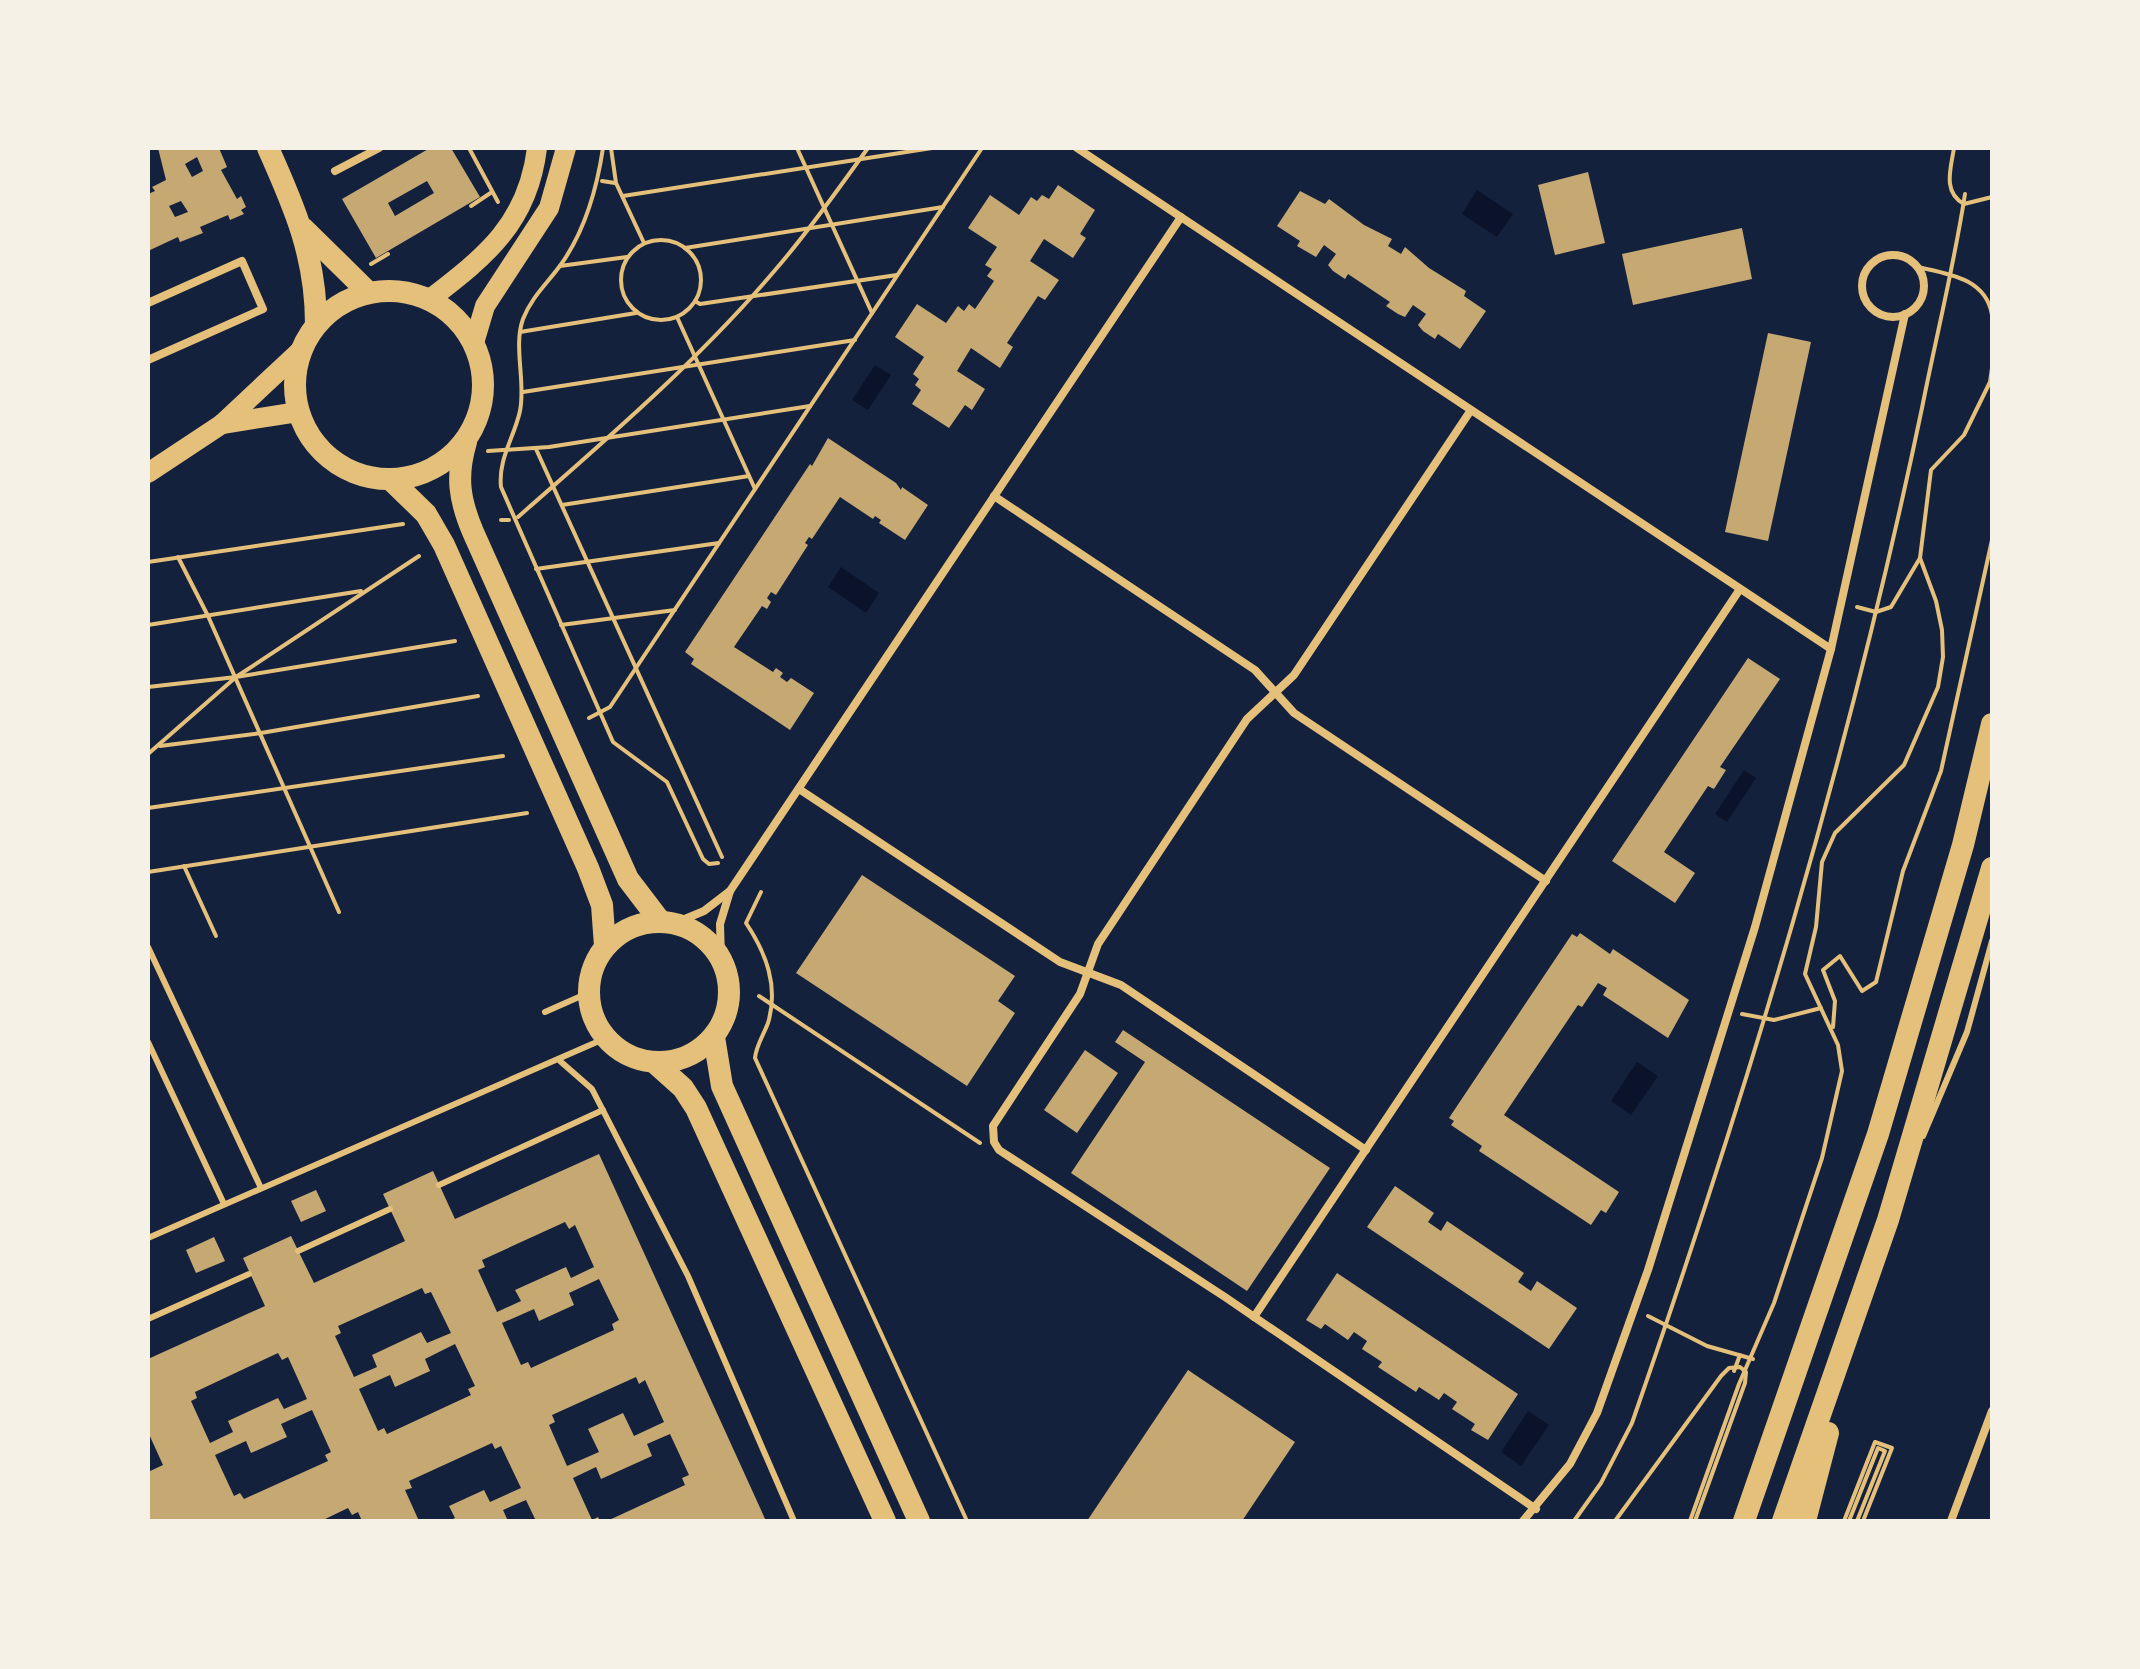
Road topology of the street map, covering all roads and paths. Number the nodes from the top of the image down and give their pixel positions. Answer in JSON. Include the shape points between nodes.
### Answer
{"nodes":[{"id":1,"x":268,"y":148,"type":"edge"},
{"id":2,"x":379,"y":148,"type":"edge"},
{"id":3,"x":469,"y":148,"type":"edge"},
{"id":4,"x":537,"y":148,"type":"edge"},
{"id":5,"x":566,"y":148,"type":"edge"},
{"id":6,"x":603,"y":148,"type":"edge"},
{"id":7,"x":611,"y":148,"type":"edge"},
{"id":8,"x":797,"y":148,"type":"edge"},
{"id":9,"x":868,"y":148,"type":"edge"},
{"id":10,"x":932,"y":148,"type":"edge"},
{"id":11,"x":982,"y":148,"type":"edge"},
{"id":12,"x":1077,"y":148,"type":"edge"},
{"id":13,"x":1954,"y":148,"type":"edge"},
{"id":14,"x":860,"y":159,"type":"junction"},
{"id":15,"x":806,"y":168,"type":"junction"},
{"id":16,"x":335,"y":171,"type":"dead end"},
{"id":17,"x":602,"y":181,"type":"dead end"},
{"id":18,"x":616,"y":183,"type":"junction"},
{"id":19,"x":492,"y":192,"type":"junction"},
{"id":20,"x":1965,"y":194,"type":"dead end"},
{"id":21,"x":623,"y":196,"type":"junction"},
{"id":22,"x":1992,"y":197,"type":"edge"},
{"id":23,"x":1964,"y":204,"type":"junction"},
{"id":24,"x":471,"y":206,"type":"dead end"},
{"id":25,"x":943,"y":207,"type":"junction"},
{"id":26,"x":825,"y":209,"type":"junction"},
{"id":27,"x":493,"y":214,"type":"dead end"},
{"id":28,"x":1181,"y":217,"type":"junction"},
{"id":29,"x":831,"y":223,"type":"junction"},
{"id":30,"x":810,"y":227,"type":"junction"},
{"id":31,"x":304,"y":229,"type":"junction"},
{"id":32,"x":644,"y":243,"type":"junction"},
{"id":33,"x":685,"y":248,"type":"junction"},
{"id":34,"x":388,"y":254,"type":"dead end"},
{"id":35,"x":627,"y":257,"type":"junction"},
{"id":36,"x":371,"y":264,"type":"dead end"},
{"id":37,"x":560,"y":266,"type":"junction"},
{"id":38,"x":1917,"y":267,"type":"junction"},
{"id":39,"x":897,"y":275,"type":"junction"},
{"id":40,"x":1949,"y":275,"type":"junction"},
{"id":41,"x":857,"y":279,"type":"junction"},
{"id":42,"x":368,"y":292,"type":"junction"},
{"id":43,"x":753,"y":296,"type":"junction"},
{"id":44,"x":430,"y":299,"type":"junction"},
{"id":45,"x":695,"y":301,"type":"junction"},
{"id":46,"x":148,"y":303,"type":"edge"},
{"id":47,"x":637,"y":312,"type":"junction"},
{"id":48,"x":872,"y":313,"type":"junction"},
{"id":49,"x":1905,"y":314,"type":"junction"},
{"id":50,"x":1992,"y":315,"type":"edge"},
{"id":51,"x":1892,"y":316,"type":"junction"},
{"id":52,"x":677,"y":317,"type":"junction"},
{"id":53,"x":316,"y":324,"type":"junction"},
{"id":54,"x":520,"y":332,"type":"junction"},
{"id":55,"x":1900,"y":338,"type":"junction"},
{"id":56,"x":855,"y":340,"type":"junction"},
{"id":57,"x":474,"y":343,"type":"junction"},
{"id":58,"x":300,"y":351,"type":"junction"},
{"id":59,"x":694,"y":357,"type":"junction"},
{"id":60,"x":148,"y":360,"type":"edge"},
{"id":61,"x":700,"y":365,"type":"junction"},
{"id":62,"x":683,"y":367,"type":"junction"},
{"id":63,"x":1992,"y":368,"type":"edge"},
{"id":64,"x":523,"y":392,"type":"junction"},
{"id":65,"x":810,"y":406,"type":"junction"},
{"id":66,"x":1471,"y":410,"type":"junction"},
{"id":67,"x":298,"y":412,"type":"junction"},
{"id":68,"x":724,"y":420,"type":"junction"},
{"id":69,"x":222,"y":424,"type":"junction"},
{"id":70,"x":468,"y":436,"type":"junction"},
{"id":71,"x":608,"y":438,"type":"junction"},
{"id":72,"x":536,"y":449,"type":"junction"},
{"id":73,"x":488,"y":451,"type":"dead end"},
{"id":74,"x":505,"y":451,"type":"junction"},
{"id":75,"x":148,"y":473,"type":"edge"},
{"id":76,"x":749,"y":476,"type":"junction"},
{"id":77,"x":391,"y":480,"type":"junction"},
{"id":78,"x":553,"y":486,"type":"junction"},
{"id":79,"x":755,"y":489,"type":"junction"},
{"id":80,"x":994,"y":496,"type":"junction"},
{"id":81,"x":562,"y":505,"type":"junction"},
{"id":82,"x":518,"y":517,"type":"dead end"},
{"id":83,"x":501,"y":520,"type":"dead end"},
{"id":84,"x":509,"y":520,"type":"dead end"},
{"id":85,"x":403,"y":524,"type":"dead end"},
{"id":86,"x":1992,"y":540,"type":"edge"},
{"id":87,"x":719,"y":543,"type":"junction"},
{"id":88,"x":419,"y":556,"type":"dead end"},
{"id":89,"x":178,"y":557,"type":"junction"},
{"id":90,"x":1920,"y":558,"type":"junction"},
{"id":91,"x":587,"y":561,"type":"junction"},
{"id":92,"x":148,"y":562,"type":"edge"},
{"id":93,"x":536,"y":569,"type":"junction"},
{"id":94,"x":1740,"y":589,"type":"junction"},
{"id":95,"x":364,"y":591,"type":"junction"},
{"id":96,"x":1842,"y":603,"type":"junction"},
{"id":97,"x":675,"y":610,"type":"junction"},
{"id":98,"x":1876,"y":612,"type":"junction"},
{"id":99,"x":208,"y":616,"type":"junction"},
{"id":100,"x":612,"y":617,"type":"junction"},
{"id":101,"x":148,"y":625,"type":"edge"},
{"id":102,"x":561,"y":625,"type":"junction"},
{"id":103,"x":455,"y":641,"type":"dead end"},
{"id":104,"x":1831,"y":649,"type":"junction"},
{"id":105,"x":635,"y":668,"type":"junction"},
{"id":106,"x":236,"y":677,"type":"junction"},
{"id":107,"x":148,"y":687,"type":"edge"},
{"id":108,"x":1274,"y":691,"type":"junction"},
{"id":109,"x":478,"y":696,"type":"dead end"},
{"id":110,"x":600,"y":713,"type":"junction"},
{"id":111,"x":589,"y":718,"type":"dead end"},
{"id":112,"x":1992,"y":724,"type":"edge"},
{"id":113,"x":261,"y":733,"type":"junction"},
{"id":114,"x":158,"y":746,"type":"junction"},
{"id":115,"x":148,"y":754,"type":"edge"},
{"id":116,"x":503,"y":756,"type":"dead end"},
{"id":117,"x":284,"y":787,"type":"junction"},
{"id":118,"x":799,"y":789,"type":"junction"},
{"id":119,"x":148,"y":808,"type":"edge"},
{"id":120,"x":527,"y":813,"type":"dead end"},
{"id":121,"x":311,"y":847,"type":"junction"},
{"id":122,"x":722,"y":857,"type":"dead end"},
{"id":123,"x":718,"y":863,"type":"dead end"},
{"id":124,"x":184,"y":866,"type":"junction"},
{"id":125,"x":1992,"y":868,"type":"edge"},
{"id":126,"x":148,"y":872,"type":"edge"},
{"id":127,"x":1546,"y":881,"type":"junction"},
{"id":128,"x":730,"y":891,"type":"junction"},
{"id":129,"x":761,"y":892,"type":"dead end"},
{"id":130,"x":339,"y":912,"type":"dead end"},
{"id":131,"x":668,"y":922,"type":"junction"},
{"id":132,"x":216,"y":936,"type":"dead end"},
{"id":133,"x":1992,"y":941,"type":"edge"},
{"id":134,"x":605,"y":946,"type":"junction"},
{"id":135,"x":148,"y":947,"type":"edge"},
{"id":136,"x":721,"y":958,"type":"junction"},
{"id":137,"x":1086,"y":972,"type":"junction"},
{"id":138,"x":588,"y":993,"type":"junction"},
{"id":139,"x":759,"y":996,"type":"dead end"},
{"id":140,"x":771,"y":1004,"type":"junction"},
{"id":141,"x":1821,"y":1008,"type":"junction"},
{"id":142,"x":1728,"y":1011,"type":"junction"},
{"id":143,"x":545,"y":1012,"type":"dead end"},
{"id":144,"x":1765,"y":1020,"type":"junction"},
{"id":145,"x":1833,"y":1031,"type":"junction"},
{"id":146,"x":714,"y":1037,"type":"junction"},
{"id":147,"x":606,"y":1038,"type":"junction"},
{"id":148,"x":148,"y":1042,"type":"edge"},
{"id":149,"x":560,"y":1061,"type":"junction"},
{"id":150,"x":654,"y":1062,"type":"junction"},
{"id":151,"x":603,"y":1110,"type":"junction"},
{"id":152,"x":993,"y":1138,"type":"junction"},
{"id":153,"x":1366,"y":1150,"type":"junction"},
{"id":154,"x":439,"y":1185,"type":"dead end"},
{"id":155,"x":261,"y":1188,"type":"junction"},
{"id":156,"x":224,"y":1204,"type":"junction"},
{"id":157,"x":390,"y":1209,"type":"dead end"},
{"id":158,"x":1888,"y":1220,"type":"junction"},
{"id":159,"x":148,"y":1238,"type":"edge"},
{"id":160,"x":298,"y":1251,"type":"dead end"},
{"id":161,"x":249,"y":1274,"type":"dead end"},
{"id":162,"x":1634,"y":1309,"type":"junction"},
{"id":163,"x":1254,"y":1317,"type":"junction"},
{"id":164,"x":148,"y":1319,"type":"edge"},
{"id":165,"x":1855,"y":1320,"type":"junction"},
{"id":166,"x":1666,"y":1325,"type":"junction"},
{"id":167,"x":1740,"y":1355,"type":"junction"},
{"id":168,"x":1753,"y":1359,"type":"junction"},
{"id":169,"x":1735,"y":1369,"type":"junction"},
{"id":170,"x":1746,"y":1372,"type":"junction"},
{"id":171,"x":1992,"y":1411,"type":"edge"},
{"id":172,"x":1536,"y":1509,"type":"junction"},
{"id":173,"x":794,"y":1521,"type":"edge"},
{"id":174,"x":885,"y":1521,"type":"edge"},
{"id":175,"x":919,"y":1521,"type":"edge"},
{"id":176,"x":967,"y":1521,"type":"edge"},
{"id":177,"x":1523,"y":1521,"type":"edge"},
{"id":178,"x":1574,"y":1521,"type":"edge"},
{"id":179,"x":1615,"y":1521,"type":"edge"},
{"id":180,"x":1692,"y":1521,"type":"edge"},
{"id":181,"x":1744,"y":1521,"type":"edge"},
{"id":182,"x":1783,"y":1521,"type":"edge"},
{"id":183,"x":1805,"y":1521,"type":"edge"},
{"id":184,"x":1847,"y":1521,"type":"edge"},
{"id":185,"x":1860,"y":1521,"type":"edge"},
{"id":186,"x":1951,"y":1521,"type":"edge"}],
"edges":[{"from":1,"to":31,"type":"highway"},
{"from":2,"to":16,"type":"street"},
{"from":3,"to":19,"type":"path"},
{"from":4,"to":44,"type":"main road","via":[[527,189],[503,235],[477,265]]},
{"from":5,"to":57,"type":"main road","via":[[549,208],[485,306]]},
{"from":6,"to":37,"type":"path","via":[[590,204]]},
{"from":7,"to":18,"type":"path"},
{"from":8,"to":15,"type":"path"},
{"from":9,"to":14,"type":"path"},
{"from":10,"to":14,"type":"path"},
{"from":11,"to":25,"type":"path"},
{"from":12,"to":28,"type":"street"},
{"from":13,"to":23,"type":"path","via":[[1950,187]]},
{"from":14,"to":15,"type":"path"},
{"from":14,"to":26,"type":"path"},
{"from":15,"to":21,"type":"path"},
{"from":15,"to":26,"type":"path"},
{"from":17,"to":18,"type":"path"},
{"from":18,"to":21,"type":"path"},
{"from":19,"to":24,"type":"path"},
{"from":19,"to":27,"type":"path","via":[[498,203]]},
{"from":20,"to":23,"type":"path"},
{"from":21,"to":32,"type":"path"},
{"from":22,"to":23,"type":"path"},
{"from":23,"to":40,"type":"path"},
{"from":25,"to":29,"type":"path"},
{"from":25,"to":39,"type":"path"},
{"from":26,"to":29,"type":"path"},
{"from":26,"to":30,"type":"path"},
{"from":28,"to":66,"type":"street"},
{"from":28,"to":80,"type":"street"},
{"from":29,"to":30,"type":"path"},
{"from":29,"to":41,"type":"path"},
{"from":30,"to":33,"type":"path"},
{"from":30,"to":43,"type":"path"},
{"from":31,"to":42,"type":"highway"},
{"from":31,"to":53,"type":"highway","via":[[316,288]]},
{"from":32,"to":33,"type":"path","via":[[665,240]]},
{"from":32,"to":35,"type":"path"},
{"from":33,"to":45,"type":"path","via":[[699,266]]},
{"from":34,"to":36,"type":"path"},
{"from":35,"to":37,"type":"path"},
{"from":35,"to":47,"type":"path","via":[[621,289]]},
{"from":37,"to":54,"type":"path","via":[[530,302]]},
{"from":38,"to":40,"type":"path"},
{"from":38,"to":49,"type":"street","via":[[1921,296]]},
{"from":38,"to":51,"type":"street","via":[[1900,255],[1889,255],[1866,271],[1865,299],[1878,313]]},
{"from":39,"to":41,"type":"path"},
{"from":39,"to":48,"type":"path"},
{"from":40,"to":50,"type":"path","via":[[1979,286]]},
{"from":40,"to":98,"type":"path"},
{"from":41,"to":43,"type":"path"},
{"from":41,"to":48,"type":"path"},
{"from":42,"to":44,"type":"highway","via":[[400,290]]},
{"from":42,"to":53,"type":"highway","via":[[339,304]]},
{"from":43,"to":45,"type":"path"},
{"from":43,"to":59,"type":"path"},
{"from":44,"to":57,"type":"highway","via":[[456,317]]},
{"from":45,"to":52,"type":"path"},
{"from":46,"to":60,"type":"street","via":[[242,261],[263,309]]},
{"from":47,"to":52,"type":"path","via":[[653,319]]},
{"from":47,"to":54,"type":"path"},
{"from":48,"to":56,"type":"path"},
{"from":49,"to":51,"type":"street"},
{"from":49,"to":55,"type":"street"},
{"from":51,"to":55,"type":"street"},
{"from":52,"to":59,"type":"path"},
{"from":53,"to":58,"type":"highway"},
{"from":54,"to":64,"type":"path"},
{"from":55,"to":96,"type":"street"},
{"from":56,"to":61,"type":"path"},
{"from":56,"to":65,"type":"path"},
{"from":57,"to":70,"type":"highway","via":[[483,373],[482,404]]},
{"from":58,"to":67,"type":"highway","via":[[294,381]]},
{"from":58,"to":69,"type":"main road"},
{"from":59,"to":61,"type":"path"},
{"from":59,"to":62,"type":"path"},
{"from":61,"to":62,"type":"path"},
{"from":61,"to":68,"type":"path"},
{"from":62,"to":64,"type":"path"},
{"from":62,"to":71,"type":"path"},
{"from":63,"to":90,"type":"path","via":[[1964,435],[1931,470]]},
{"from":64,"to":74,"type":"path"},
{"from":65,"to":68,"type":"path"},
{"from":65,"to":79,"type":"path"},
{"from":66,"to":94,"type":"street"},
{"from":66,"to":108,"type":"street","via":[[1294,675]]},
{"from":67,"to":69,"type":"main road"},
{"from":67,"to":77,"type":"highway","via":[[311,440],[333,462],[360,475]]},
{"from":68,"to":71,"type":"path"},
{"from":68,"to":76,"type":"path"},
{"from":69,"to":75,"type":"main road"},
{"from":70,"to":77,"type":"highway","via":[[449,458],[422,474]]},
{"from":70,"to":131,"type":"highway","via":[[459,484],[469,524],[628,879]]},
{"from":71,"to":72,"type":"path"},
{"from":71,"to":78,"type":"path"},
{"from":72,"to":74,"type":"path"},
{"from":72,"to":78,"type":"path"},
{"from":73,"to":74,"type":"path"},
{"from":74,"to":93,"type":"path","via":[[502,494]]},
{"from":76,"to":79,"type":"path"},
{"from":76,"to":81,"type":"path"},
{"from":77,"to":134,"type":"highway","via":[[426,514],[444,545],[588,868],[602,905]]},
{"from":78,"to":81,"type":"path"},
{"from":78,"to":82,"type":"path"},
{"from":79,"to":87,"type":"path"},
{"from":80,"to":108,"type":"street","via":[[1255,670]]},
{"from":80,"to":118,"type":"street"},
{"from":81,"to":91,"type":"path"},
{"from":83,"to":84,"type":"path"},
{"from":85,"to":89,"type":"path"},
{"from":86,"to":145,"type":"path","via":[[1941,771],[1903,871],[1876,982],[1862,991],[1840,956],[1823,970],[1835,1001]]},
{"from":87,"to":91,"type":"path"},
{"from":87,"to":97,"type":"path"},
{"from":88,"to":95,"type":"path"},
{"from":89,"to":92,"type":"path"},
{"from":89,"to":99,"type":"path"},
{"from":90,"to":98,"type":"path","via":[[1897,603]]},
{"from":90,"to":141,"type":"path","via":[[1940,617],[1942,670],[1904,765],[1835,833],[1822,862],[1805,974]]},
{"from":91,"to":93,"type":"path"},
{"from":91,"to":100,"type":"path"},
{"from":93,"to":102,"type":"path"},
{"from":94,"to":104,"type":"street"},
{"from":94,"to":127,"type":"street"},
{"from":95,"to":99,"type":"path"},
{"from":95,"to":106,"type":"path"},
{"from":96,"to":98,"type":"path"},
{"from":96,"to":104,"type":"street"},
{"from":97,"to":100,"type":"path"},
{"from":97,"to":105,"type":"path"},
{"from":98,"to":144,"type":"path"},
{"from":99,"to":101,"type":"path"},
{"from":99,"to":106,"type":"path"},
{"from":100,"to":102,"type":"path"},
{"from":100,"to":105,"type":"path"},
{"from":102,"to":110,"type":"path"},
{"from":103,"to":106,"type":"path"},
{"from":104,"to":142,"type":"street"},
{"from":105,"to":110,"type":"path","via":[[610,707]]},
{"from":105,"to":122,"type":"path"},
{"from":106,"to":107,"type":"path"},
{"from":106,"to":113,"type":"path"},
{"from":106,"to":114,"type":"path"},
{"from":108,"to":127,"type":"street","via":[[1294,713]]},
{"from":108,"to":137,"type":"street","via":[[1229,746],[1098,944]]},
{"from":109,"to":113,"type":"path"},
{"from":110,"to":111,"type":"path"},
{"from":110,"to":123,"type":"path","via":[[616,745],[667,782],[703,859]]},
{"from":112,"to":181,"type":"highway","via":[[1963,845],[1878,1134]]},
{"from":113,"to":114,"type":"path"},
{"from":113,"to":117,"type":"path"},
{"from":114,"to":115,"type":"path"},
{"from":116,"to":117,"type":"path"},
{"from":117,"to":119,"type":"path"},
{"from":117,"to":121,"type":"path"},
{"from":118,"to":128,"type":"street"},
{"from":118,"to":137,"type":"street","via":[[1060,962]]},
{"from":120,"to":121,"type":"path"},
{"from":121,"to":124,"type":"path"},
{"from":121,"to":130,"type":"path"},
{"from":124,"to":126,"type":"path"},
{"from":124,"to":132,"type":"path"},
{"from":125,"to":158,"type":"highway"},
{"from":127,"to":153,"type":"street"},
{"from":128,"to":131,"type":"street","via":[[696,916]]},
{"from":128,"to":136,"type":"street","via":[[720,924]]},
{"from":129,"to":140,"type":"path","via":[[746,923],[767,962]]},
{"from":131,"to":134,"type":"highway","via":[[630,928]]},
{"from":131,"to":136,"type":"highway","via":[[699,933]]},
{"from":133,"to":158,"type":"lane","via":[[1967,1032]]},
{"from":134,"to":138,"type":"highway"},
{"from":135,"to":155,"type":"lane"},
{"from":136,"to":146,"type":"highway","via":[[730,993],[726,1016]]},
{"from":137,"to":152,"type":"street","via":[[1080,994],[993,1126]]},
{"from":137,"to":153,"type":"street","via":[[1121,985]]},
{"from":138,"to":143,"type":"lane"},
{"from":138,"to":147,"type":"highway","via":[[596,1025]]},
{"from":139,"to":140,"type":"path"},
{"from":140,"to":152,"type":"path","via":[[981,1143]]},
{"from":140,"to":176,"type":"path","via":[[755,1058]]},
{"from":141,"to":144,"type":"path"},
{"from":141,"to":145,"type":"path"},
{"from":142,"to":144,"type":"path"},
{"from":142,"to":162,"type":"street"},
{"from":144,"to":166,"type":"path"},
{"from":145,"to":168,"type":"path","via":[[1842,1071],[1822,1158]]},
{"from":146,"to":150,"type":"highway","via":[[697,1052]]},
{"from":146,"to":175,"type":"highway","via":[[722,1086]]},
{"from":147,"to":149,"type":"lane"},
{"from":147,"to":150,"type":"highway","via":[[636,1059]]},
{"from":148,"to":156,"type":"lane"},
{"from":149,"to":151,"type":"lane","via":[[592,1089]]},
{"from":149,"to":155,"type":"lane","via":[[547,1062]]},
{"from":150,"to":174,"type":"highway","via":[[696,1108]]},
{"from":151,"to":154,"type":"lane"},
{"from":151,"to":173,"type":"lane","via":[[688,1276]]},
{"from":152,"to":163,"type":"street","via":[[1012,1158]]},
{"from":153,"to":163,"type":"street"},
{"from":155,"to":156,"type":"lane"},
{"from":156,"to":159,"type":"lane"},
{"from":157,"to":160,"type":"lane"},
{"from":158,"to":165,"type":"highway"},
{"from":161,"to":164,"type":"lane"},
{"from":162,"to":166,"type":"path"},
{"from":162,"to":172,"type":"street","via":[[1597,1413],[1570,1464]]},
{"from":163,"to":172,"type":"street"},
{"from":165,"to":182,"type":"highway"},
{"from":165,"to":183,"type":"highway"},
{"from":166,"to":167,"type":"path","via":[[1707,1346]]},
{"from":166,"to":178,"type":"path","via":[[1632,1423]]},
{"from":167,"to":168,"type":"path"},
{"from":167,"to":169,"type":"path"},
{"from":168,"to":170,"type":"path"},
{"from":169,"to":170,"type":"path"},
{"from":169,"to":179,"type":"path","via":[[1721,1376]]},
{"from":170,"to":180,"type":"path"},
{"from":171,"to":186,"type":"street"},
{"from":172,"to":177,"type":"street"},
{"from":184,"to":185,"type":"path","via":[[1878,1448],[1885,1451]]}]}
